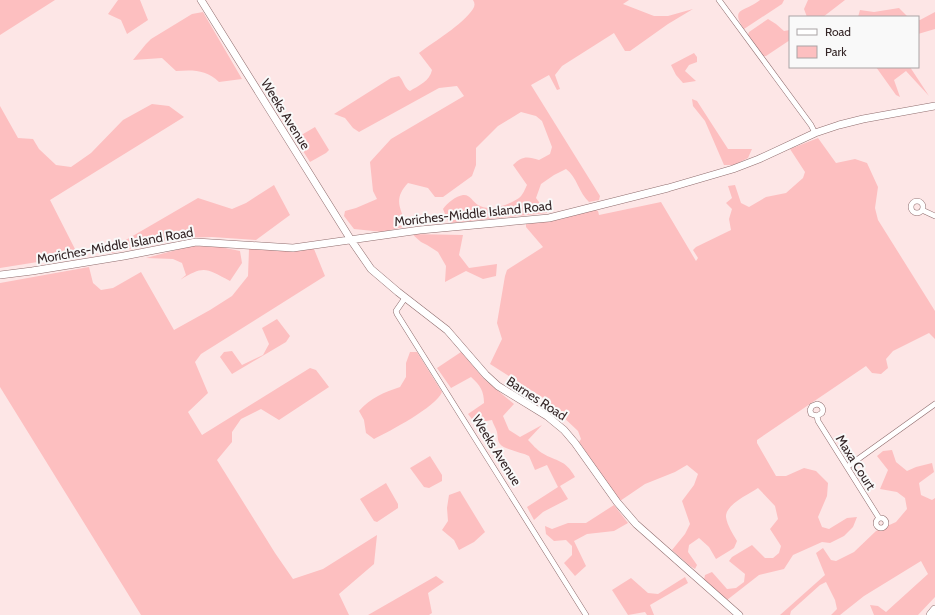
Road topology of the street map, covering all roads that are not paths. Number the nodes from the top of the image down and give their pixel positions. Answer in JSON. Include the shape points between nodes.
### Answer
{"nodes":[{"id":1,"x":201,"y":0,"type":"edge"},
{"id":2,"x":719,"y":0,"type":"edge"},
{"id":3,"x":935,"y":106,"type":"edge"},
{"id":4,"x":815,"y":133,"type":"junction"},
{"id":5,"x":922,"y":210,"type":"dead end"},
{"id":6,"x":935,"y":216,"type":"edge"},
{"id":7,"x":351,"y":240,"type":"junction"},
{"id":8,"x":0,"y":275,"type":"edge"},
{"id":9,"x":405,"y":298,"type":"junction"},
{"id":10,"x":935,"y":404,"type":"edge"},
{"id":11,"x":816,"y":416,"type":"dead end"},
{"id":12,"x":846,"y":467,"type":"junction"},
{"id":13,"x":878,"y":518,"type":"dead end"},
{"id":14,"x":935,"y":610,"type":"edge"},
{"id":15,"x":586,"y":615,"type":"edge"},
{"id":16,"x":739,"y":615,"type":"edge"},
{"id":17,"x":930,"y":615,"type":"edge"}],
"edges":[{"from":1,"to":7,"type":"main road","name":"Weeks Avenue"},
{"from":2,"to":4,"type":"street","via":[[811,124]]},
{"from":3,"to":4,"type":"main road","name":"Moriches-Middle Island Road","via":[[863,119]]},
{"from":4,"to":7,"type":"main road","name":"Moriches-Middle Island Road","via":[[759,159],[728,170],[558,216]]},
{"from":5,"to":6,"type":"street"},
{"from":7,"to":8,"type":"main road","name":"Moriches-Middle Island Road","via":[[293,248],[196,242],[32,272]]},
{"from":7,"to":9,"type":"main road","name":"Barnes Road","via":[[372,269]]},
{"from":9,"to":15,"type":"street","name":"Weeks Avenue","via":[[396,311],[397,314]]},
{"from":9,"to":16,"type":"main road","name":"Barnes Road","via":[[447,330],[498,386],[547,416],[564,430],[636,524]]},
{"from":10,"to":12,"type":"street"},
{"from":11,"to":12,"type":"street","name":"Maxa Court"},
{"from":12,"to":13,"type":"street","name":"Maxa Court"},
{"from":14,"to":17,"type":"highway"}]}
